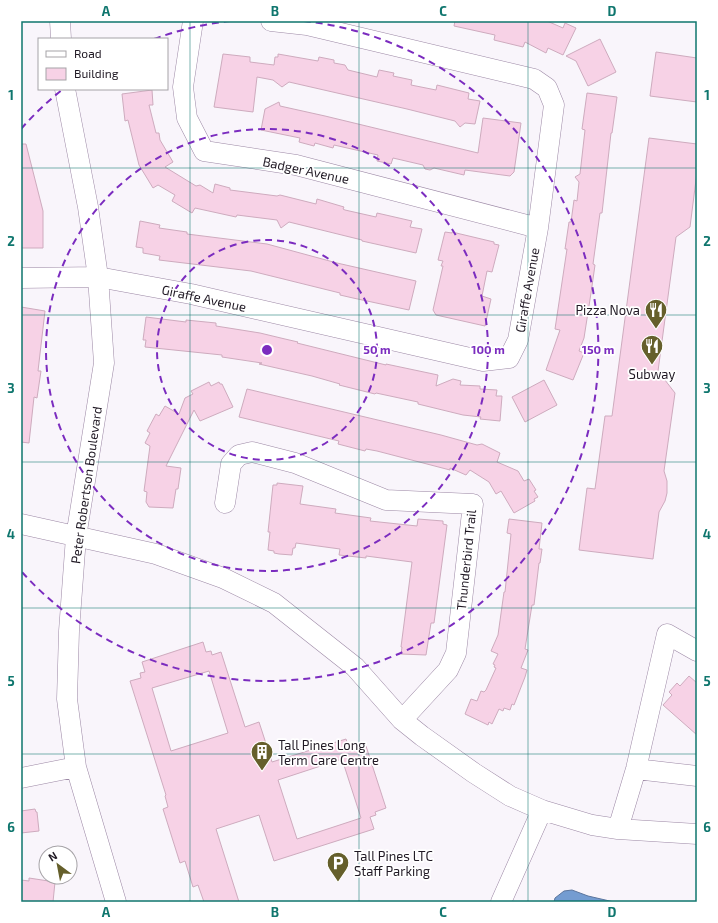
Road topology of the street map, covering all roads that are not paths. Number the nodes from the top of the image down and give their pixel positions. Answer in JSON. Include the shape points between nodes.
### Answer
{"nodes":[{"id":1,"x":60,"y":21,"type":"edge"},
{"id":2,"x":193,"y":21,"type":"edge"},
{"id":3,"x":270,"y":21,"type":"edge"},
{"id":4,"x":60,"y":38,"type":"edge"},
{"id":5,"x":65,"y":90,"type":"edge"},
{"id":6,"x":538,"y":228,"type":"junction"},
{"id":7,"x":98,"y":277,"type":"junction"},
{"id":8,"x":21,"y":278,"type":"edge"},
{"id":9,"x":225,"y":503,"type":"dead end"},
{"id":10,"x":21,"y":524,"type":"edge"},
{"id":11,"x":76,"y":537,"type":"junction"},
{"id":12,"x":697,"y":651,"type":"edge"},
{"id":13,"x":402,"y":720,"type":"junction"},
{"id":14,"x":76,"y":767,"type":"junction"},
{"id":15,"x":636,"y":769,"type":"junction"},
{"id":16,"x":697,"y":776,"type":"edge"},
{"id":17,"x":21,"y":778,"type":"edge"},
{"id":18,"x":542,"y":810,"type":"junction"},
{"id":19,"x":618,"y":829,"type":"junction"},
{"id":20,"x":697,"y":834,"type":"edge"},
{"id":21,"x":116,"y":902,"type":"edge"},
{"id":22,"x":501,"y":902,"type":"edge"}],
"edges":[{"from":1,"to":4,"type":"street"},
{"from":2,"to":6,"type":"street","name":"Badger Avenue","via":[[182,87],[187,118],[204,151],[296,165]]},
{"from":3,"to":6,"type":"street","name":"Giraffe Avenue","via":[[307,25],[534,79],[547,88],[554,105]]},
{"from":5,"to":7,"type":"street","name":"Peter Robertson Boulevard","via":[[88,207]]},
{"from":6,"to":7,"type":"street","name":"Giraffe Avenue","via":[[518,340],[510,358],[496,360],[483,361],[191,294]]},
{"from":7,"to":8,"type":"street"},
{"from":7,"to":11,"type":"street","name":"Peter Robertson Boulevard","via":[[104,363]]},
{"from":9,"to":13,"type":"street","name":"Thunderbird Trail","via":[[231,464],[238,455],[252,452],[295,463],[386,500],[473,504],[456,653],[448,670]]},
{"from":10,"to":11,"type":"street"},
{"from":11,"to":13,"type":"street","via":[[156,554],[224,578],[274,603],[355,667]]},
{"from":11,"to":14,"type":"street","name":"Peter Robertson Boulevard","via":[[67,699]]},
{"from":12,"to":15,"type":"street","via":[[667,634]]},
{"from":13,"to":18,"type":"street","via":[[510,796]]},
{"from":14,"to":17,"type":"street"},
{"from":14,"to":21,"type":"street","name":"Peter Robertson Boulevard"},
{"from":15,"to":16,"type":"street"},
{"from":15,"to":19,"type":"street"},
{"from":18,"to":19,"type":"street","via":[[592,825]]},
{"from":18,"to":22,"type":"street"},
{"from":19,"to":20,"type":"street"}]}
